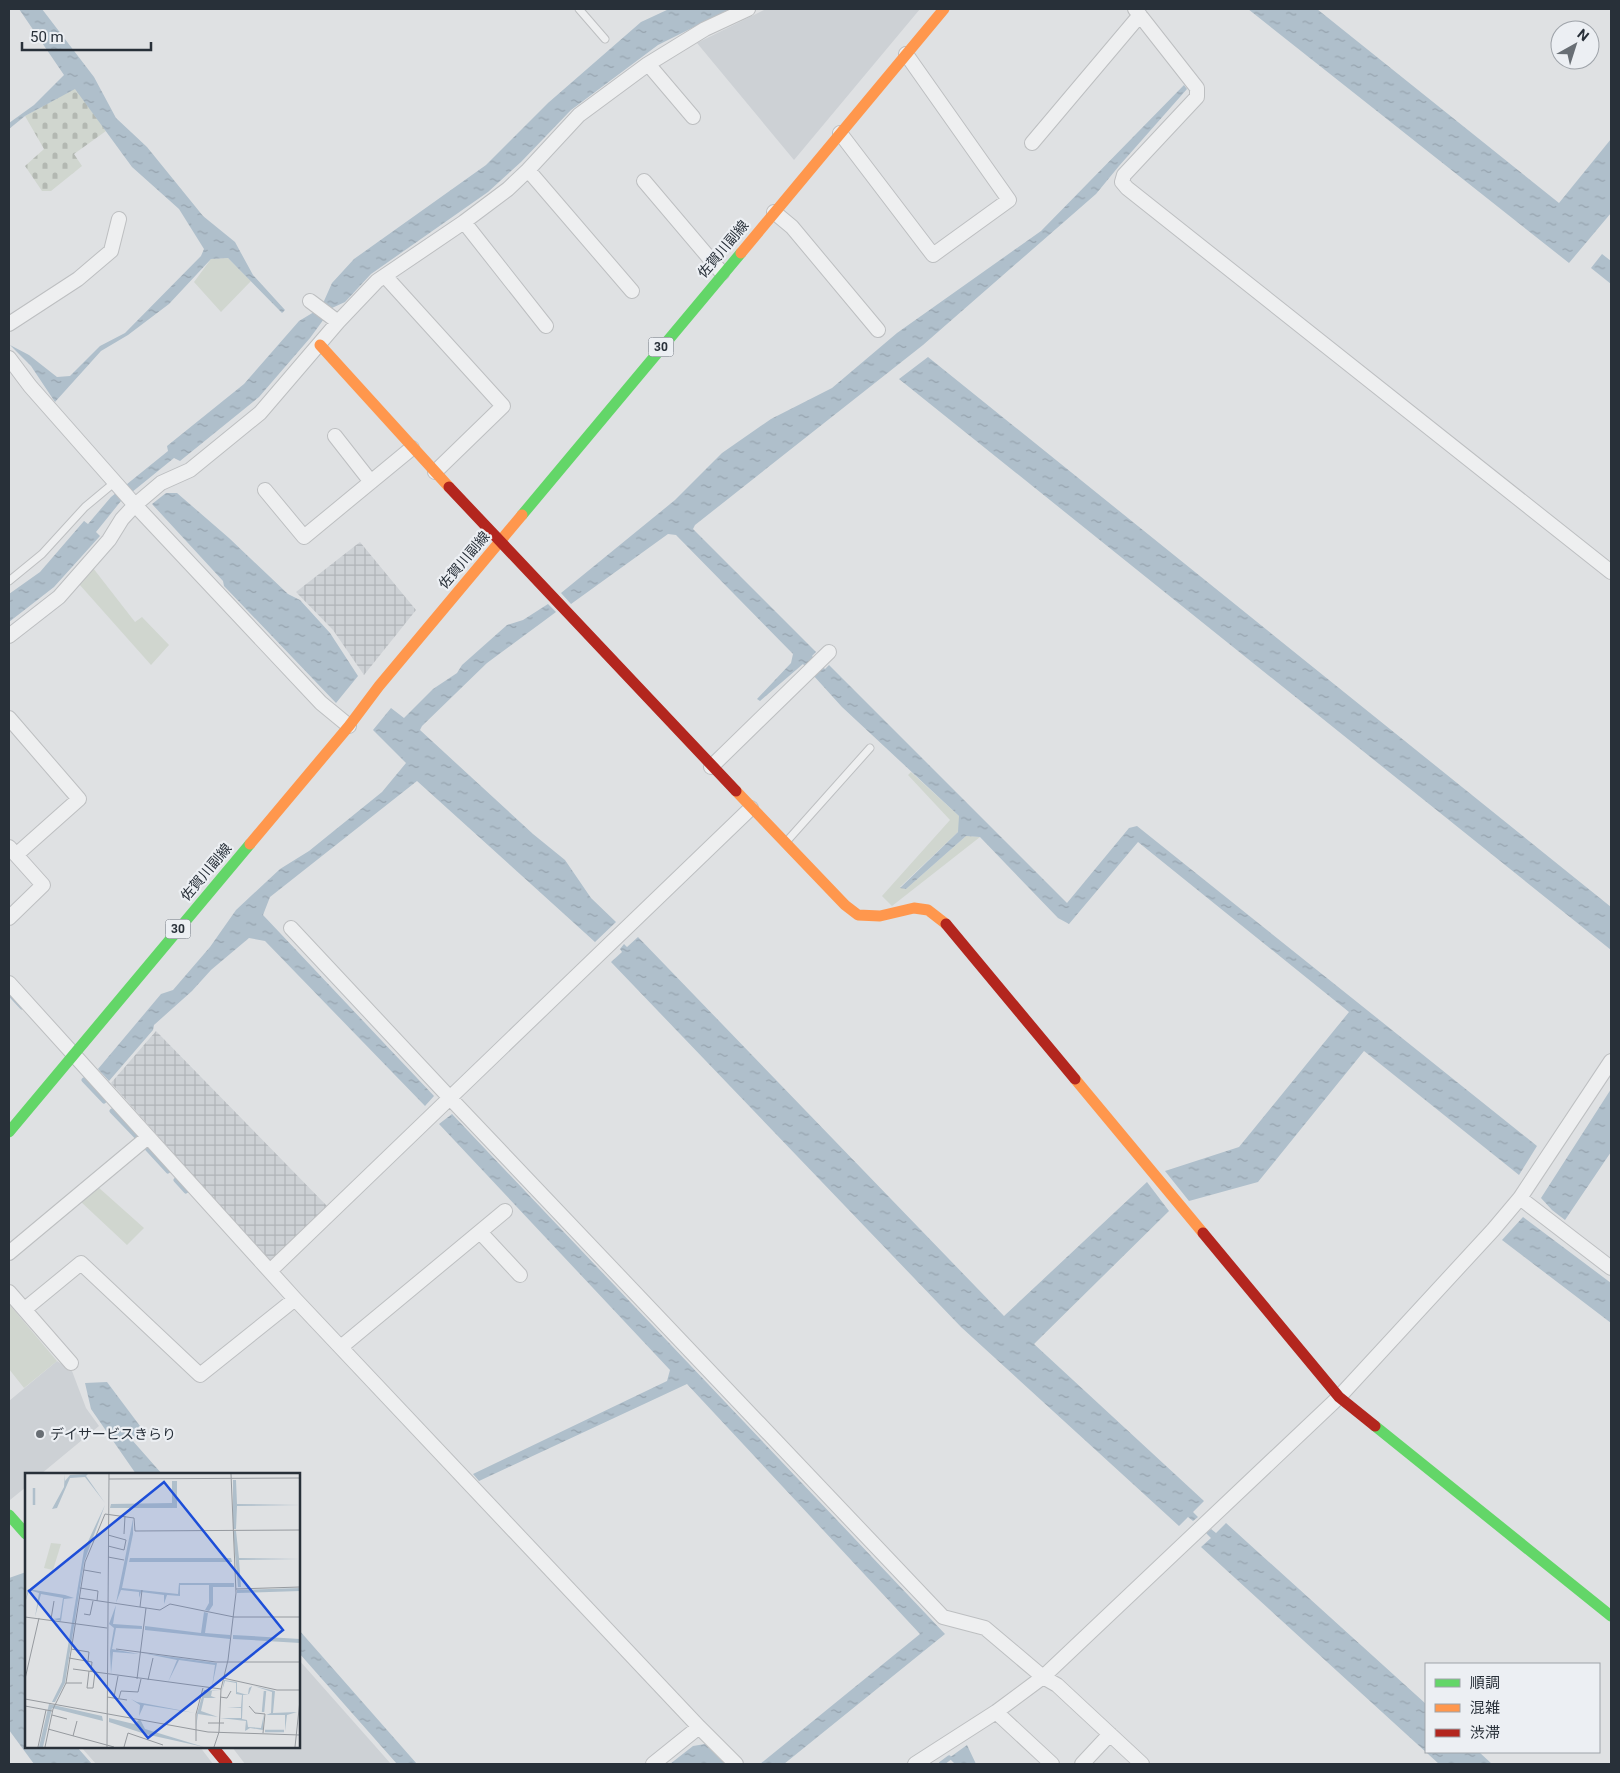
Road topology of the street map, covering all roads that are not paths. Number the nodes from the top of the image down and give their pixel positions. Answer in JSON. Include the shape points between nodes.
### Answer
{"nodes":[{"id":1,"x":579,"y":9,"type":"edge"},
{"id":2,"x":748,"y":9,"type":"edge"},
{"id":3,"x":944,"y":9,"type":"edge"},
{"id":4,"x":1138,"y":12,"type":"edge"},
{"id":5,"x":604,"y":38,"type":"dead end"},
{"id":6,"x":906,"y":54,"type":"junction"},
{"id":7,"x":648,"y":64,"type":"junction"},
{"id":8,"x":693,"y":117,"type":"dead end"},
{"id":9,"x":840,"y":133,"type":"junction"},
{"id":10,"x":1032,"y":143,"type":"dead end"},
{"id":11,"x":528,"y":170,"type":"junction"},
{"id":12,"x":644,"y":181,"type":"dead end"},
{"id":13,"x":774,"y":212,"type":"junction"},
{"id":14,"x":119,"y":219,"type":"dead end"},
{"id":15,"x":464,"y":222,"type":"junction"},
{"id":16,"x":722,"y":273,"type":"junction"},
{"id":17,"x":385,"y":276,"type":"junction"},
{"id":18,"x":632,"y":291,"type":"dead end"},
{"id":19,"x":310,"y":302,"type":"dead end"},
{"id":20,"x":335,"y":320,"type":"junction"},
{"id":21,"x":9,"y":324,"type":"edge"},
{"id":22,"x":546,"y":326,"type":"dead end"},
{"id":23,"x":878,"y":330,"type":"dead end"},
{"id":24,"x":320,"y":345,"type":"junction"},
{"id":25,"x":9,"y":358,"type":"edge"},
{"id":26,"x":335,"y":436,"type":"dead end"},
{"id":27,"x":412,"y":448,"type":"junction"},
{"id":28,"x":435,"y":472,"type":"junction"},
{"id":29,"x":371,"y":482,"type":"junction"},
{"id":30,"x":117,"y":484,"type":"junction"},
{"id":31,"x":265,"y":490,"type":"dead end"},
{"id":32,"x":133,"y":503,"type":"junction"},
{"id":33,"x":498,"y":542,"type":"junction"},
{"id":34,"x":1611,"y":572,"type":"edge"},
{"id":35,"x":9,"y":581,"type":"edge"},
{"id":36,"x":9,"y":636,"type":"edge"},
{"id":37,"x":825,"y":656,"type":"dead end"},
{"id":38,"x":9,"y":718,"type":"edge"},
{"id":39,"x":349,"y":726,"type":"junction"},
{"id":40,"x":870,"y":748,"type":"dead end"},
{"id":41,"x":711,"y":767,"type":"junction"},
{"id":42,"x":751,"y":808,"type":"junction"},
{"id":43,"x":785,"y":843,"type":"junction"},
{"id":44,"x":12,"y":851,"type":"edge"},
{"id":45,"x":9,"y":918,"type":"edge"},
{"id":46,"x":291,"y":928,"type":"dead end"},
{"id":47,"x":9,"y":983,"type":"edge"},
{"id":48,"x":73,"y":1054,"type":"junction"},
{"id":49,"x":1611,"y":1061,"type":"edge"},
{"id":50,"x":450,"y":1098,"type":"junction"},
{"id":51,"x":9,"y":1132,"type":"edge"},
{"id":52,"x":148,"y":1137,"type":"junction"},
{"id":53,"x":1520,"y":1198,"type":"junction"},
{"id":54,"x":506,"y":1211,"type":"dead end"},
{"id":55,"x":480,"y":1232,"type":"junction"},
{"id":56,"x":9,"y":1253,"type":"edge"},
{"id":57,"x":1611,"y":1268,"type":"edge"},
{"id":58,"x":270,"y":1271,"type":"junction"},
{"id":59,"x":520,"y":1275,"type":"dead end"},
{"id":60,"x":9,"y":1292,"type":"edge"},
{"id":61,"x":295,"y":1299,"type":"junction"},
{"id":62,"x":24,"y":1309,"type":"junction"},
{"id":63,"x":341,"y":1347,"type":"junction"},
{"id":64,"x":71,"y":1363,"type":"dead end"},
{"id":65,"x":1339,"y":1397,"type":"junction"},
{"id":66,"x":9,"y":1515,"type":"edge"},
{"id":67,"x":25,"y":1533,"type":"edge"},
{"id":68,"x":1611,"y":1616,"type":"edge"},
{"id":69,"x":1042,"y":1677,"type":"junction"},
{"id":70,"x":996,"y":1712,"type":"junction"},
{"id":71,"x":698,"y":1727,"type":"junction"},
{"id":72,"x":1110,"y":1734,"type":"junction"},
{"id":73,"x":214,"y":1748,"type":"edge"},
{"id":74,"x":227,"y":1764,"type":"edge"},
{"id":75,"x":653,"y":1764,"type":"edge"},
{"id":76,"x":736,"y":1764,"type":"edge"},
{"id":77,"x":915,"y":1764,"type":"edge"},
{"id":78,"x":1052,"y":1764,"type":"edge"},
{"id":79,"x":1082,"y":1764,"type":"edge"},
{"id":80,"x":1142,"y":1764,"type":"edge"}],
"edges":[{"from":1,"to":5,"type":"lane"},
{"from":2,"to":7,"type":"street","via":[[705,29]]},
{"from":3,"to":6,"type":"street","name":"佐賀川副線","number":"30"},
{"from":4,"to":10,"type":"street"},
{"from":4,"to":34,"type":"street","via":[[1197,88],[1197,97],[1124,175],[1122,182],[1127,188]]},
{"from":6,"to":9,"type":"street","name":"佐賀川副線","number":"30"},
{"from":6,"to":9,"type":"street","via":[[1009,200],[933,255]]},
{"from":7,"to":8,"type":"street"},
{"from":7,"to":11,"type":"street","via":[[579,115]]},
{"from":9,"to":13,"type":"street","name":"佐賀川副線","number":"30"},
{"from":11,"to":15,"type":"street"},
{"from":11,"to":18,"type":"street"},
{"from":12,"to":16,"type":"street"},
{"from":13,"to":16,"type":"street","name":"佐賀川副線","number":"30"},
{"from":13,"to":23,"type":"street","via":[[792,227]]},
{"from":14,"to":21,"type":"street","via":[[111,251],[78,279]]},
{"from":15,"to":17,"type":"street"},
{"from":15,"to":22,"type":"street"},
{"from":16,"to":33,"type":"street","name":"佐賀川副線","number":"30"},
{"from":17,"to":20,"type":"street"},
{"from":17,"to":28,"type":"street","via":[[503,406]]},
{"from":19,"to":20,"type":"street"},
{"from":20,"to":24,"type":"street"},
{"from":24,"to":27,"type":"street"},
{"from":24,"to":32,"type":"street","via":[[260,413],[190,470],[161,483]]},
{"from":25,"to":30,"type":"street"},
{"from":26,"to":29,"type":"street"},
{"from":27,"to":28,"type":"street"},
{"from":27,"to":29,"type":"street"},
{"from":28,"to":33,"type":"street"},
{"from":29,"to":31,"type":"street","via":[[304,537]]},
{"from":30,"to":32,"type":"street"},
{"from":30,"to":35,"type":"lane","via":[[85,507],[42,554]]},
{"from":32,"to":36,"type":"street","via":[[109,540],[59,597]]},
{"from":32,"to":39,"type":"street","via":[[321,703]]},
{"from":33,"to":39,"type":"street","name":"佐賀川副線","number":"30"},
{"from":33,"to":41,"type":"street"},
{"from":37,"to":41,"type":"street"},
{"from":38,"to":44,"type":"street","via":[[79,799]]},
{"from":39,"to":48,"type":"street","name":"佐賀川副線","number":"30"},
{"from":40,"to":43,"type":"lane"},
{"from":41,"to":42,"type":"street"},
{"from":42,"to":43,"type":"street"},
{"from":42,"to":50,"type":"street"},
{"from":43,"to":65,"type":"street","via":[[858,915],[880,916],[914,908],[928,910],[946,924]]},
{"from":44,"to":45,"type":"street","via":[[43,885]]},
{"from":46,"to":50,"type":"street"},
{"from":47,"to":48,"type":"street"},
{"from":48,"to":51,"type":"street","name":"佐賀川副線","number":"30"},
{"from":48,"to":52,"type":"street"},
{"from":49,"to":53,"type":"street"},
{"from":50,"to":58,"type":"street"},
{"from":50,"to":69,"type":"street","via":[[943,1617],[985,1628]]},
{"from":52,"to":56,"type":"street"},
{"from":52,"to":58,"type":"street"},
{"from":53,"to":57,"type":"street"},
{"from":53,"to":65,"type":"street"},
{"from":54,"to":55,"type":"street"},
{"from":55,"to":59,"type":"street"},
{"from":55,"to":63,"type":"street"},
{"from":58,"to":61,"type":"street"},
{"from":60,"to":62,"type":"street"},
{"from":61,"to":62,"type":"street","via":[[200,1375],[81,1263]]},
{"from":61,"to":63,"type":"street"},
{"from":62,"to":64,"type":"street"},
{"from":63,"to":71,"type":"street"},
{"from":65,"to":68,"type":"street"},
{"from":65,"to":69,"type":"street"},
{"from":66,"to":67,"type":"street"},
{"from":69,"to":70,"type":"street"},
{"from":69,"to":72,"type":"street","via":[[1057,1685]]},
{"from":70,"to":77,"type":"street"},
{"from":70,"to":78,"type":"street"},
{"from":71,"to":75,"type":"street"},
{"from":71,"to":76,"type":"street"},
{"from":72,"to":79,"type":"street"},
{"from":72,"to":80,"type":"street"},
{"from":73,"to":74,"type":"street"}]}
